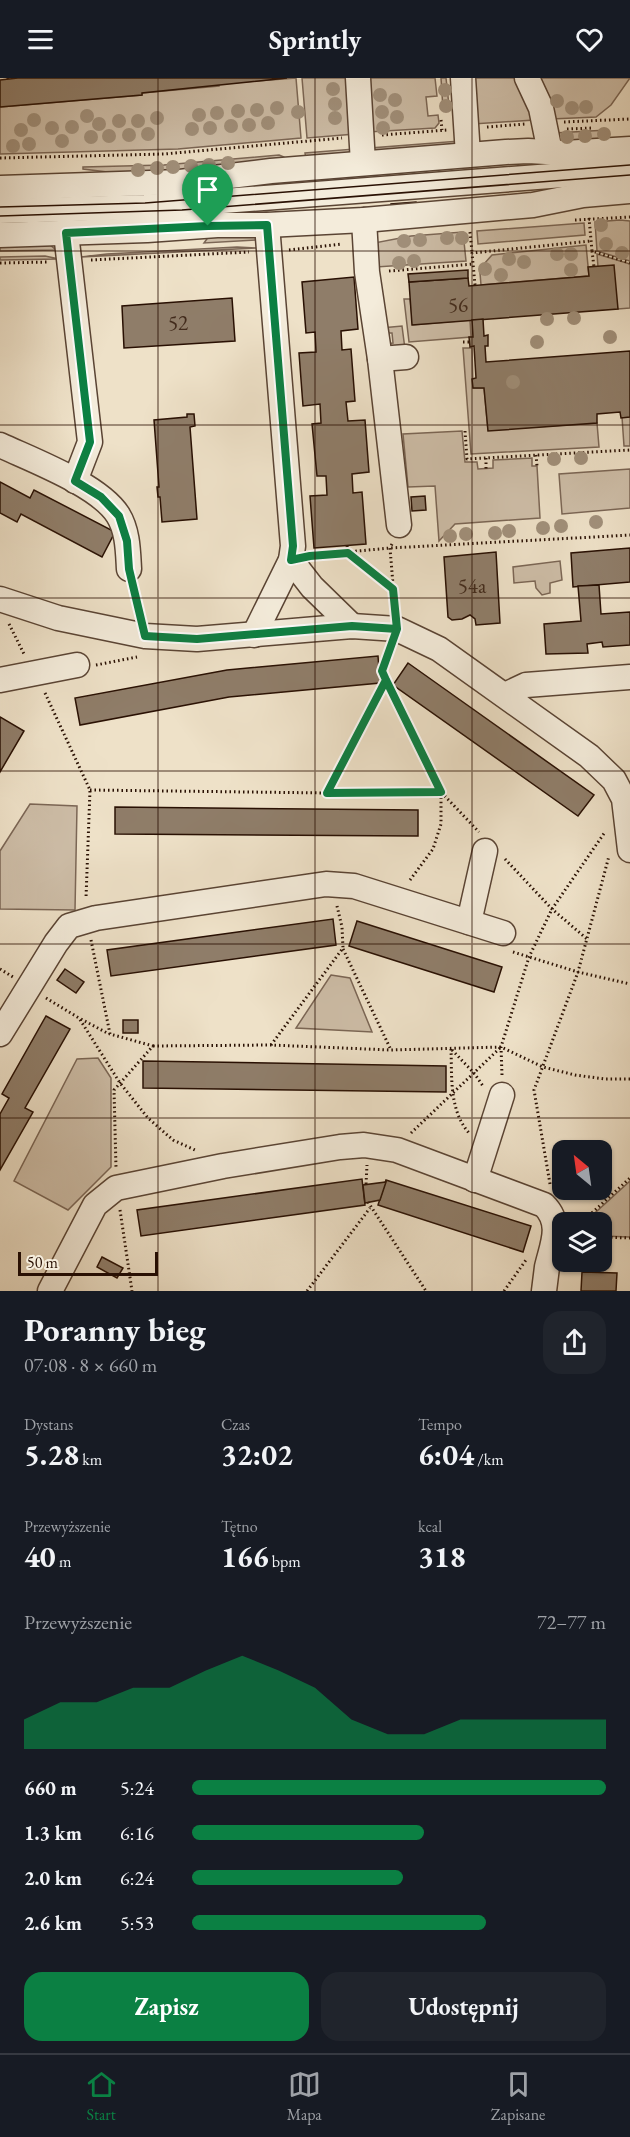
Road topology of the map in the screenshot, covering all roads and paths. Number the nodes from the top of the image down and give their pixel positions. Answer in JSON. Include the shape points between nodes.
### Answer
{"nodes":[{"id":1,"x":358,"y":78,"type":"edge"},
{"id":2,"x":463,"y":78,"type":"edge"},
{"id":3,"x":527,"y":78,"type":"edge"},
{"id":4,"x":441,"y":120,"type":"dead end"},
{"id":5,"x":453,"y":130,"type":"dead end"},
{"id":6,"x":442,"y":131,"type":"junction"},
{"id":7,"x":379,"y":136,"type":"dead end"},
{"id":8,"x":345,"y":138,"type":"dead end"},
{"id":9,"x":630,"y":149,"type":"edge"},
{"id":10,"x":550,"y":153,"type":"junction"},
{"id":11,"x":468,"y":155,"type":"junction"},
{"id":12,"x":0,"y":158,"type":"edge"},
{"id":13,"x":363,"y":163,"type":"junction"},
{"id":14,"x":623,"y":169,"type":"edge"},
{"id":15,"x":207,"y":180,"type":"junction"},
{"id":16,"x":0,"y":188,"type":"edge"},
{"id":17,"x":630,"y":191,"type":"edge"},
{"id":18,"x":234,"y":201,"type":"junction"},
{"id":19,"x":589,"y":219,"type":"dead end"},
{"id":20,"x":364,"y":220,"type":"junction"},
{"id":21,"x":267,"y":225,"type":"junction"},
{"id":22,"x":208,"y":226,"type":"junction"},
{"id":23,"x":1,"y":229,"type":"edge"},
{"id":24,"x":66,"y":233,"type":"junction"},
{"id":25,"x":471,"y":234,"type":"dead end"},
{"id":26,"x":591,"y":241,"type":"junction"},
{"id":27,"x":345,"y":244,"type":"dead end"},
{"id":28,"x":286,"y":250,"type":"dead end"},
{"id":29,"x":592,"y":251,"type":"junction"},
{"id":30,"x":249,"y":252,"type":"dead end"},
{"id":31,"x":472,"y":253,"type":"junction"},
{"id":32,"x":88,"y":261,"type":"dead end"},
{"id":33,"x":60,"y":262,"type":"dead end"},
{"id":34,"x":0,"y":263,"type":"edge"},
{"id":35,"x":630,"y":263,"type":"edge"},
{"id":36,"x":474,"y":264,"type":"junction"},
{"id":37,"x":594,"y":267,"type":"dead end"},
{"id":38,"x":368,"y":272,"type":"junction"},
{"id":39,"x":475,"y":285,"type":"dead end"},
{"id":40,"x":463,"y":342,"type":"dead end"},
{"id":41,"x":469,"y":342,"type":"dead end"},
{"id":42,"x":406,"y":357,"type":"dead end"},
{"id":43,"x":381,"y":359,"type":"junction"},
{"id":44,"x":465,"y":431,"type":"dead end"},
{"id":45,"x":0,"y":445,"type":"edge"},
{"id":46,"x":630,"y":450,"type":"edge"},
{"id":47,"x":536,"y":455,"type":"junction"},
{"id":48,"x":486,"y":458,"type":"junction"},
{"id":49,"x":537,"y":466,"type":"dead end"},
{"id":50,"x":486,"y":469,"type":"dead end"},
{"id":51,"x":75,"y":481,"type":"junction"},
{"id":52,"x":399,"y":525,"type":"dead end"},
{"id":53,"x":630,"y":535,"type":"edge"},
{"id":54,"x":347,"y":546,"type":"dead end"},
{"id":55,"x":390,"y":548,"type":"junction"},
{"id":56,"x":348,"y":553,"type":"junction"},
{"id":57,"x":291,"y":560,"type":"junction"},
{"id":58,"x":129,"y":569,"type":"joint"},
{"id":59,"x":393,"y":589,"type":"junction"},
{"id":60,"x":0,"y":599,"type":"edge"},
{"id":61,"x":352,"y":626,"type":"junction"},
{"id":62,"x":397,"y":629,"type":"junction"},
{"id":63,"x":254,"y":635,"type":"junction"},
{"id":64,"x":145,"y":636,"type":"junction"},
{"id":65,"x":77,"y":665,"type":"dead end"},
{"id":66,"x":630,"y":677,"type":"edge"},
{"id":67,"x":0,"y":680,"type":"edge"},
{"id":68,"x":386,"y":680,"type":"junction"},
{"id":69,"x":505,"y":694,"type":"junction"},
{"id":70,"x":90,"y":790,"type":"dead end"},
{"id":71,"x":441,"y":792,"type":"junction"},
{"id":72,"x":327,"y":793,"type":"junction"},
{"id":73,"x":626,"y":818,"type":"junction"},
{"id":74,"x":490,"y":848,"type":"junction"},
{"id":75,"x":620,"y":851,"type":"edge"},
{"id":76,"x":415,"y":875,"type":"dead end"},
{"id":77,"x":336,"y":902,"type":"dead end"},
{"id":78,"x":552,"y":909,"type":"junction"},
{"id":79,"x":469,"y":922,"type":"junction"},
{"id":80,"x":587,"y":939,"type":"junction"},
{"id":81,"x":505,"y":941,"type":"joint"},
{"id":82,"x":343,"y":948,"type":"junction"},
{"id":83,"x":529,"y":957,"type":"junction"},
{"id":84,"x":0,"y":969,"type":"edge"},
{"id":85,"x":578,"y":972,"type":"junction"},
{"id":86,"x":630,"y":984,"type":"edge"},
{"id":87,"x":29,"y":987,"type":"junction"},
{"id":88,"x":80,"y":1018,"type":"junction"},
{"id":89,"x":0,"y":1034,"type":"edge"},
{"id":90,"x":110,"y":1035,"type":"dead end"},
{"id":91,"x":271,"y":1045,"type":"junction"},
{"id":92,"x":153,"y":1046,"type":"dead end"},
{"id":93,"x":501,"y":1047,"type":"junction"},
{"id":94,"x":451,"y":1049,"type":"junction"},
{"id":95,"x":391,"y":1050,"type":"junction"},
{"id":96,"x":543,"y":1067,"type":"junction"},
{"id":97,"x":474,"y":1073,"type":"junction"},
{"id":98,"x":630,"y":1079,"type":"edge"},
{"id":99,"x":452,"y":1094,"type":"junction"},
{"id":100,"x":500,"y":1102,"type":"junction"},
{"id":101,"x":397,"y":1150,"type":"junction"},
{"id":102,"x":484,"y":1151,"type":"junction"},
{"id":103,"x":367,"y":1165,"type":"dead end"},
{"id":104,"x":223,"y":1166,"type":"junction"},
{"id":105,"x":630,"y":1178,"type":"edge"},
{"id":106,"x":475,"y":1180,"type":"junction"},
{"id":107,"x":366,"y":1184,"type":"dead end"},
{"id":108,"x":116,"y":1188,"type":"junction"},
{"id":109,"x":552,"y":1189,"type":"dead end"},
{"id":110,"x":368,"y":1202,"type":"dead end"},
{"id":111,"x":370,"y":1208,"type":"junction"},
{"id":112,"x":593,"y":1212,"type":"edge"},
{"id":113,"x":612,"y":1238,"type":"edge"},
{"id":114,"x":630,"y":1238,"type":"edge"},
{"id":115,"x":529,"y":1256,"type":"dead end"},
{"id":116,"x":50,"y":1291,"type":"edge"},
{"id":117,"x":133,"y":1291,"type":"edge"},
{"id":118,"x":307,"y":1291,"type":"edge"},
{"id":119,"x":426,"y":1291,"type":"edge"},
{"id":120,"x":504,"y":1291,"type":"edge"},
{"id":121,"x":544,"y":1291,"type":"edge"}],
"edges":[{"from":1,"to":13,"type":"street"},
{"from":2,"to":11,"type":"street"},
{"from":3,"to":10,"type":"street","via":[[541,108]]},
{"from":4,"to":6,"type":"path"},
{"from":5,"to":6,"type":"path"},
{"from":6,"to":7,"type":"path"},
{"from":8,"to":12,"type":"path","via":[[164,154]]},
{"from":9,"to":10,"type":"street"},
{"from":10,"to":11,"type":"street"},
{"from":11,"to":13,"type":"street"},
{"from":13,"to":15,"type":"street"},
{"from":14,"to":18,"type":"street"},
{"from":15,"to":16,"type":"street"},
{"from":15,"to":18,"type":"street","via":[[227,187]]},
{"from":17,"to":20,"type":"street","via":[[533,205]]},
{"from":18,"to":22,"type":"street","via":[[230,215]]},
{"from":18,"to":23,"type":"street","via":[[136,208]]},
{"from":19,"to":26,"type":"path"},
{"from":20,"to":21,"type":"street"},
{"from":20,"to":38,"type":"street"},
{"from":21,"to":22,"type":"street"},
{"from":21,"to":57,"type":"street"},
{"from":22,"to":24,"type":"street"},
{"from":23,"to":24,"type":"street"},
{"from":24,"to":51,"type":"street","via":[[90,442]]},
{"from":25,"to":31,"type":"path"},
{"from":26,"to":29,"type":"path"},
{"from":26,"to":31,"type":"path"},
{"from":27,"to":28,"type":"path"},
{"from":29,"to":35,"type":"path"},
{"from":29,"to":37,"type":"path"},
{"from":30,"to":32,"type":"path"},
{"from":31,"to":36,"type":"path"},
{"from":33,"to":34,"type":"path"},
{"from":36,"to":38,"type":"path"},
{"from":36,"to":39,"type":"path"},
{"from":38,"to":43,"type":"street"},
{"from":40,"to":41,"type":"path"},
{"from":42,"to":43,"type":"street"},
{"from":43,"to":52,"type":"street"},
{"from":44,"to":48,"type":"path","via":[[467,459]]},
{"from":45,"to":51,"type":"street"},
{"from":46,"to":47,"type":"path"},
{"from":47,"to":48,"type":"path"},
{"from":47,"to":49,"type":"path"},
{"from":48,"to":50,"type":"path"},
{"from":51,"to":58,"type":"street","via":[[101,497],[119,516],[127,541]]},
{"from":53,"to":55,"type":"path"},
{"from":54,"to":56,"type":"path"},
{"from":55,"to":56,"type":"path"},
{"from":55,"to":59,"type":"path"},
{"from":56,"to":57,"type":"path"},
{"from":56,"to":59,"type":"path"},
{"from":57,"to":61,"type":"street"},
{"from":57,"to":63,"type":"street"},
{"from":58,"to":64,"type":"path"},
{"from":59,"to":62,"type":"path"},
{"from":60,"to":64,"type":"street","via":[[58,618]]},
{"from":61,"to":62,"type":"street"},
{"from":61,"to":63,"type":"street"},
{"from":62,"to":68,"type":"path","via":[[382,671]]},
{"from":62,"to":69,"type":"street","via":[[439,649]]},
{"from":63,"to":64,"type":"street","via":[[197,639]]},
{"from":65,"to":67,"type":"street"},
{"from":66,"to":69,"type":"street","via":[[526,685]]},
{"from":68,"to":71,"type":"path"},
{"from":68,"to":72,"type":"path"},
{"from":69,"to":73,"type":"street","via":[[589,756],[614,780],[624,799]]},
{"from":70,"to":72,"type":"path"},
{"from":71,"to":72,"type":"path"},
{"from":71,"to":74,"type":"path"},
{"from":71,"to":76,"type":"path","via":[[441,824],[433,849]]},
{"from":73,"to":75,"type":"street"},
{"from":73,"to":78,"type":"path","via":[[609,826]]},
{"from":74,"to":78,"type":"path"},
{"from":74,"to":79,"type":"street"},
{"from":75,"to":80,"type":"path"},
{"from":77,"to":82,"type":"path"},
{"from":78,"to":80,"type":"path"},
{"from":78,"to":83,"type":"path"},
{"from":79,"to":81,"type":"street"},
{"from":79,"to":87,"type":"street","via":[[354,886],[326,884],[96,918],[69,926]]},
{"from":80,"to":85,"type":"path"},
{"from":81,"to":83,"type":"path"},
{"from":82,"to":91,"type":"path"},
{"from":82,"to":95,"type":"path"},
{"from":83,"to":85,"type":"path"},
{"from":83,"to":93,"type":"path"},
{"from":84,"to":87,"type":"path"},
{"from":85,"to":86,"type":"path"},
{"from":85,"to":96,"type":"path"},
{"from":87,"to":88,"type":"path"},
{"from":87,"to":89,"type":"street"},
{"from":88,"to":90,"type":"path"},
{"from":88,"to":104,"type":"path","via":[[120,1083],[148,1118],[173,1140]]},
{"from":91,"to":92,"type":"path"},
{"from":91,"to":95,"type":"path"},
{"from":93,"to":94,"type":"path"},
{"from":93,"to":96,"type":"path"},
{"from":93,"to":97,"type":"path"},
{"from":93,"to":100,"type":"path"},
{"from":94,"to":95,"type":"path"},
{"from":94,"to":97,"type":"path"},
{"from":94,"to":99,"type":"path"},
{"from":96,"to":98,"type":"path","via":[[605,1080]]},
{"from":96,"to":109,"type":"path","via":[[534,1090]]},
{"from":97,"to":99,"type":"path"},
{"from":97,"to":100,"type":"path"},
{"from":99,"to":101,"type":"path"},
{"from":99,"to":102,"type":"path","via":[[464,1128]]},
{"from":100,"to":102,"type":"street"},
{"from":101,"to":104,"type":"street","via":[[364,1145],[340,1147]]},
{"from":101,"to":106,"type":"street"},
{"from":102,"to":106,"type":"street"},
{"from":103,"to":107,"type":"path"},
{"from":104,"to":108,"type":"street"},
{"from":105,"to":112,"type":"path"},
{"from":106,"to":121,"type":"street","via":[[544,1205],[552,1213],[555,1240]]},
{"from":108,"to":116,"type":"street","via":[[95,1206]]},
{"from":108,"to":117,"type":"path"},
{"from":110,"to":111,"type":"path"},
{"from":111,"to":118,"type":"path"},
{"from":111,"to":119,"type":"path"},
{"from":113,"to":114,"type":"path"},
{"from":115,"to":120,"type":"path"}]}
